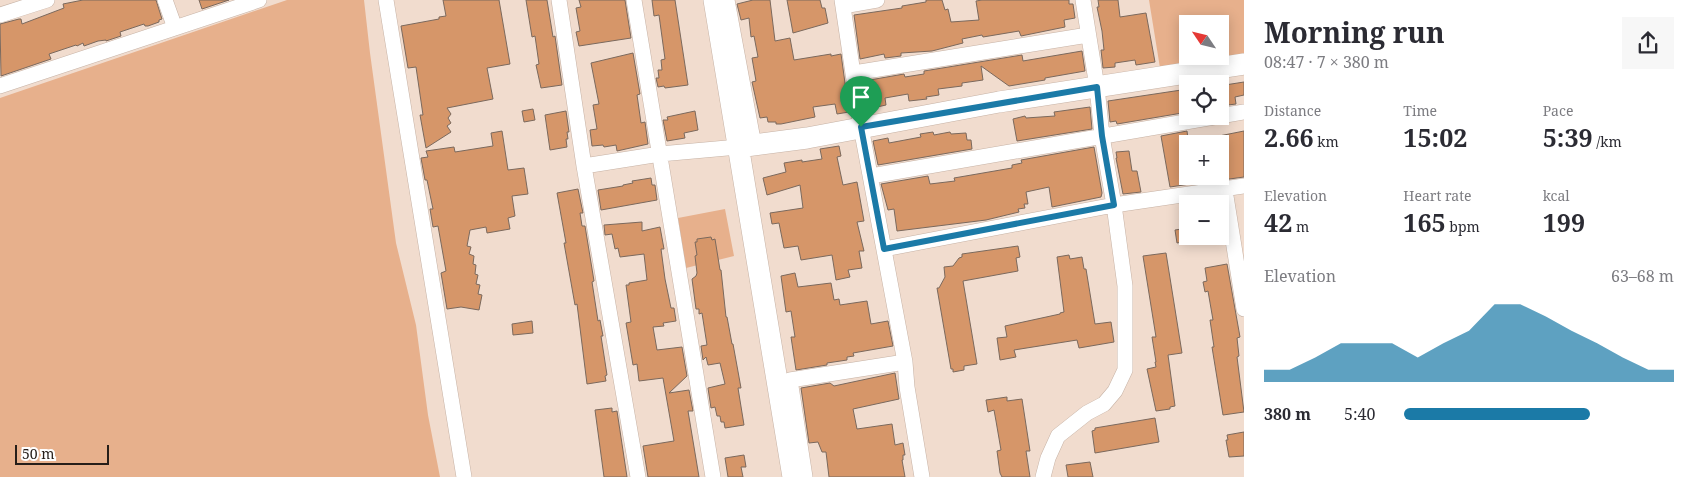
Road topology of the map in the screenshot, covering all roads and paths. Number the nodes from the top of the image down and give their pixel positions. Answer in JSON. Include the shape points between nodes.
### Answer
{"nodes":[{"id":1,"x":47,"y":0,"type":"edge"},
{"id":2,"x":165,"y":0,"type":"edge"},
{"id":3,"x":259,"y":0,"type":"edge"},
{"id":4,"x":386,"y":0,"type":"edge"},
{"id":5,"x":559,"y":0,"type":"edge"},
{"id":6,"x":634,"y":0,"type":"edge"},
{"id":7,"x":714,"y":0,"type":"edge"},
{"id":8,"x":727,"y":0,"type":"edge"},
{"id":9,"x":877,"y":0,"type":"edge"},
{"id":10,"x":1083,"y":0,"type":"edge"},
{"id":11,"x":843,"y":3,"type":"edge"},
{"id":12,"x":24,"y":4,"type":"edge"},
{"id":13,"x":0,"y":15,"type":"edge"},
{"id":14,"x":175,"y":28,"type":"junction"},
{"id":15,"x":1088,"y":35,"type":"junction"},
{"id":16,"x":1244,"y":64,"type":"edge"},
{"id":17,"x":854,"y":74,"type":"junction"},
{"id":18,"x":0,"y":86,"type":"edge"},
{"id":19,"x":1097,"y":87,"type":"junction"},
{"id":20,"x":1244,"y":112,"type":"edge"},
{"id":21,"x":1229,"y":114,"type":"edge"},
{"id":22,"x":1179,"y":123,"type":"edge"},
{"id":23,"x":861,"y":127,"type":"junction"},
{"id":24,"x":1102,"y":136,"type":"junction"},
{"id":25,"x":746,"y":146,"type":"junction"},
{"id":26,"x":660,"y":154,"type":"junction"},
{"id":27,"x":584,"y":166,"type":"junction"},
{"id":28,"x":871,"y":176,"type":"junction"},
{"id":29,"x":1244,"y":186,"type":"edge"},
{"id":30,"x":1225,"y":190,"type":"junction"},
{"id":31,"x":1114,"y":205,"type":"junction"},
{"id":32,"x":884,"y":249,"type":"junction"},
{"id":33,"x":1244,"y":309,"type":"edge"},
{"id":34,"x":905,"y":362,"type":"junction"},
{"id":35,"x":464,"y":477,"type":"edge"},
{"id":36,"x":638,"y":477,"type":"edge"},
{"id":37,"x":713,"y":477,"type":"edge"},
{"id":38,"x":793,"y":477,"type":"edge"},
{"id":39,"x":805,"y":477,"type":"edge"},
{"id":40,"x":922,"y":477,"type":"edge"},
{"id":41,"x":1043,"y":477,"type":"edge"}],
"edges":[{"from":1,"to":12,"type":"street"},
{"from":2,"to":14,"type":"street"},
{"from":3,"to":14,"type":"street"},
{"from":4,"to":35,"type":"street"},
{"from":5,"to":27,"type":"street"},
{"from":6,"to":26,"type":"street"},
{"from":7,"to":25,"type":"street"},
{"from":8,"to":25,"type":"street"},
{"from":9,"to":11,"type":"street"},
{"from":10,"to":15,"type":"street"},
{"from":11,"to":17,"type":"street"},
{"from":12,"to":13,"type":"street"},
{"from":14,"to":18,"type":"street"},
{"from":15,"to":17,"type":"street"},
{"from":15,"to":19,"type":"street"},
{"from":16,"to":19,"type":"street"},
{"from":17,"to":23,"type":"street"},
{"from":19,"to":23,"type":"street"},
{"from":19,"to":24,"type":"street"},
{"from":20,"to":21,"type":"street"},
{"from":22,"to":24,"type":"street"},
{"from":23,"to":25,"type":"street"},
{"from":23,"to":28,"type":"street"},
{"from":24,"to":28,"type":"street"},
{"from":24,"to":31,"type":"street"},
{"from":25,"to":26,"type":"street"},
{"from":25,"to":38,"type":"street"},
{"from":26,"to":27,"type":"street"},
{"from":26,"to":37,"type":"street"},
{"from":27,"to":36,"type":"street"},
{"from":28,"to":32,"type":"street"},
{"from":29,"to":30,"type":"street"},
{"from":30,"to":31,"type":"street"},
{"from":30,"to":33,"type":"street"},
{"from":31,"to":32,"type":"street"},
{"from":31,"to":41,"type":"street","via":[[1124,286],[1125,370],[1115,391],[1104,404],[1058,436]]},
{"from":32,"to":34,"type":"street"},
{"from":34,"to":39,"type":"street","via":[[790,380]]},
{"from":34,"to":40,"type":"street"}]}
